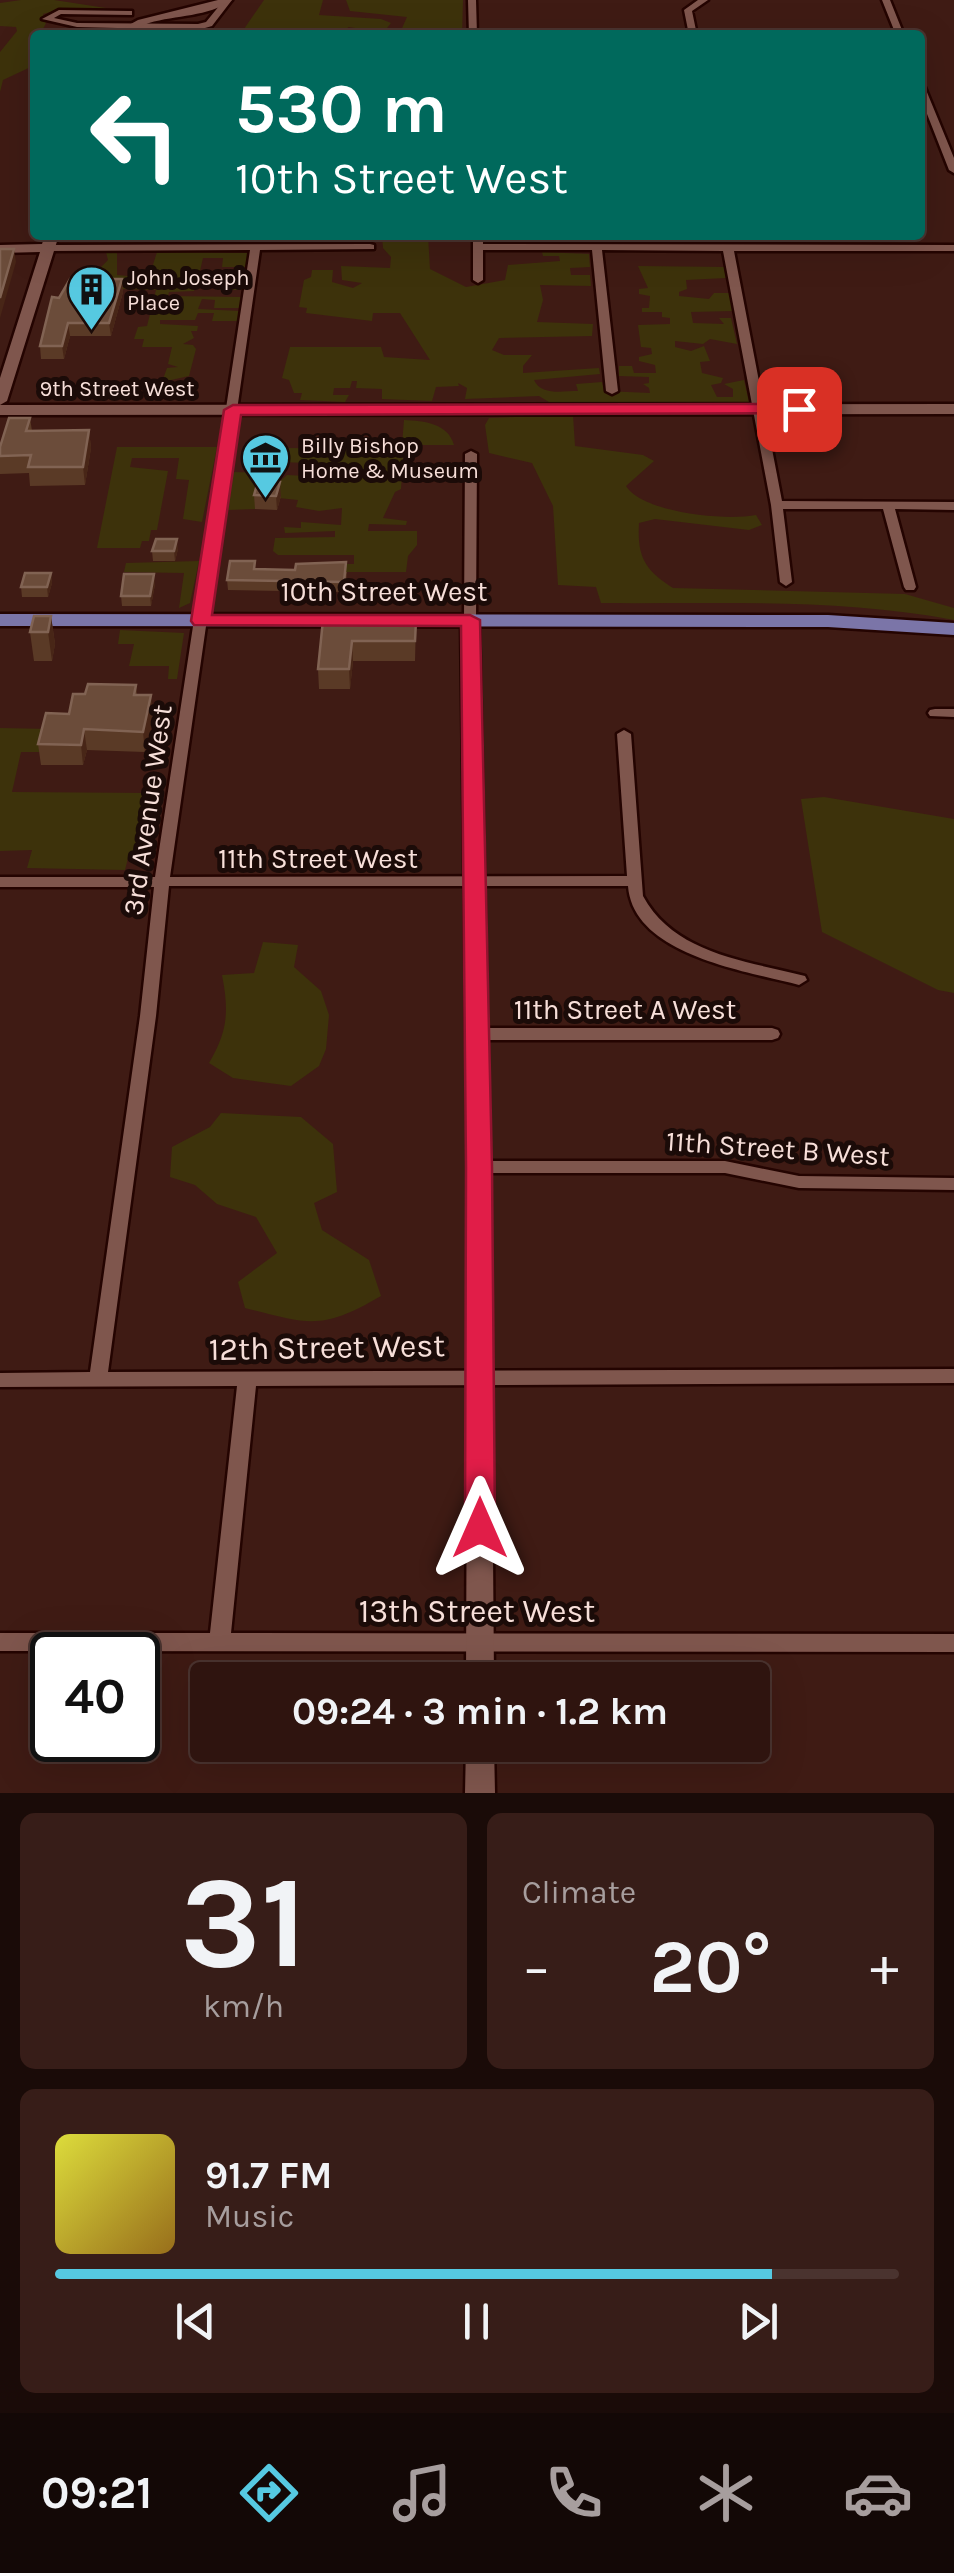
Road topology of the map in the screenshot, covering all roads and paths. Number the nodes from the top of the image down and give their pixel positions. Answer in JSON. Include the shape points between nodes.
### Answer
{"nodes":[{"id":1,"x":228,"y":0,"type":"edge"},
{"id":2,"x":472,"y":0,"type":"edge"},
{"id":3,"x":886,"y":0,"type":"edge"},
{"id":4,"x":702,"y":1,"type":"edge"},
{"id":5,"x":128,"y":13,"type":"dead end"},
{"id":6,"x":113,"y":30,"type":"edge"},
{"id":7,"x":127,"y":30,"type":"edge"},
{"id":8,"x":473,"y":30,"type":"edge"},
{"id":9,"x":692,"y":30,"type":"edge"},
{"id":10,"x":898,"y":30,"type":"edge"},
{"id":11,"x":925,"y":98,"type":"edge"},
{"id":12,"x":925,"y":118,"type":"edge"},
{"id":13,"x":934,"y":120,"type":"junction"},
{"id":14,"x":954,"y":122,"type":"edge"},
{"id":15,"x":954,"y":170,"type":"edge"},
{"id":16,"x":237,"y":240,"type":"edge"},
{"id":17,"x":325,"y":240,"type":"edge"},
{"id":18,"x":478,"y":241,"type":"edge"},
{"id":19,"x":49,"y":242,"type":"edge"},
{"id":20,"x":236,"y":248,"type":"junction"},
{"id":21,"x":255,"y":248,"type":"junction"},
{"id":22,"x":324,"y":248,"type":"junction"},
{"id":23,"x":370,"y":248,"type":"dead end"},
{"id":24,"x":598,"y":248,"type":"junction"},
{"id":25,"x":728,"y":248,"type":"junction"},
{"id":26,"x":954,"y":248,"type":"edge"},
{"id":27,"x":0,"y":249,"type":"edge"},
{"id":28,"x":478,"y":280,"type":"dead end"},
{"id":29,"x":612,"y":391,"type":"dead end"},
{"id":30,"x":0,"y":400,"type":"edge"},
{"id":31,"x":760,"y":409,"type":"junction"},
{"id":32,"x":954,"y":409,"type":"edge"},
{"id":33,"x":0,"y":410,"type":"edge"},
{"id":34,"x":233,"y":410,"type":"junction"},
{"id":35,"x":471,"y":454,"type":"dead end"},
{"id":36,"x":777,"y":505,"type":"junction"},
{"id":37,"x":888,"y":506,"type":"junction"},
{"id":38,"x":954,"y":506,"type":"edge"},
{"id":39,"x":786,"y":582,"type":"dead end"},
{"id":40,"x":910,"y":587,"type":"dead end"},
{"id":41,"x":0,"y":620,"type":"edge"},
{"id":42,"x":470,"y":620,"type":"junction"},
{"id":43,"x":201,"y":621,"type":"junction"},
{"id":44,"x":888,"y":625,"type":"junction"},
{"id":45,"x":954,"y":629,"type":"edge"},
{"id":46,"x":954,"y":639,"type":"edge"},
{"id":47,"x":935,"y":712,"type":"dead end"},
{"id":48,"x":954,"y":712,"type":"edge"},
{"id":49,"x":624,"y":734,"type":"dead end"},
{"id":50,"x":0,"y":882,"type":"edge"},
{"id":51,"x":476,"y":882,"type":"junction"},
{"id":52,"x":636,"y":882,"type":"junction"},
{"id":53,"x":162,"y":884,"type":"junction"},
{"id":54,"x":799,"y":980,"type":"dead end"},
{"id":55,"x":478,"y":1034,"type":"junction"},
{"id":56,"x":772,"y":1034,"type":"dead end"},
{"id":57,"x":479,"y":1167,"type":"junction"},
{"id":58,"x":954,"y":1184,"type":"edge"},
{"id":59,"x":480,"y":1376,"type":"junction"},
{"id":60,"x":954,"y":1376,"type":"edge"},
{"id":61,"x":247,"y":1378,"type":"junction"},
{"id":62,"x":0,"y":1380,"type":"edge"},
{"id":63,"x":98,"y":1380,"type":"junction"},
{"id":64,"x":220,"y":1641,"type":"junction"},
{"id":65,"x":480,"y":1641,"type":"junction"},
{"id":66,"x":0,"y":1642,"type":"edge"},
{"id":67,"x":954,"y":1642,"type":"edge"},
{"id":68,"x":480,"y":1662,"type":"edge"},
{"id":69,"x":480,"y":1762,"type":"edge"},
{"id":70,"x":480,"y":1793,"type":"edge"}],
"edges":[{"from":1,"to":7,"type":"street"},
{"from":2,"to":8,"type":"street"},
{"from":3,"to":10,"type":"street"},
{"from":4,"to":9,"type":"street","via":[[688,10]]},
{"from":5,"to":6,"type":"street","via":[[58,12],[46,19]]},
{"from":11,"to":13,"type":"street"},
{"from":12,"to":13,"type":"street"},
{"from":13,"to":14,"type":"street"},
{"from":13,"to":15,"type":"street"},
{"from":16,"to":20,"type":"street"},
{"from":17,"to":22,"type":"street"},
{"from":18,"to":24,"type":"street"},
{"from":18,"to":28,"type":"street"},
{"from":19,"to":20,"type":"street"},
{"from":19,"to":27,"type":"street"},
{"from":19,"to":30,"type":"street"},
{"from":20,"to":21,"type":"street"},
{"from":21,"to":22,"type":"street"},
{"from":21,"to":34,"type":"street","name":"3rd Avenue West"},
{"from":22,"to":23,"type":"street"},
{"from":24,"to":25,"type":"street"},
{"from":24,"to":29,"type":"street"},
{"from":25,"to":26,"type":"street"},
{"from":25,"to":31,"type":"street"},
{"from":31,"to":32,"type":"street","name":"9th Street West"},
{"from":31,"to":34,"type":"street","name":"9th Street West"},
{"from":31,"to":36,"type":"street"},
{"from":33,"to":34,"type":"street","name":"9th Street West"},
{"from":34,"to":43,"type":"street","name":"3rd Avenue West"},
{"from":35,"to":42,"type":"street"},
{"from":36,"to":37,"type":"street"},
{"from":36,"to":39,"type":"street"},
{"from":37,"to":38,"type":"street"},
{"from":37,"to":40,"type":"street"},
{"from":41,"to":43,"type":"main road","name":"10th Street West"},
{"from":42,"to":43,"type":"main road","name":"10th Street West"},
{"from":42,"to":44,"type":"main road","name":"10th Street West"},
{"from":42,"to":51,"type":"street"},
{"from":43,"to":53,"type":"street","name":"3rd Avenue West"},
{"from":44,"to":45,"type":"main road","name":"10th Street West"},
{"from":44,"to":46,"type":"main road","name":"10th Street West"},
{"from":47,"to":48,"type":"street"},
{"from":49,"to":52,"type":"street"},
{"from":50,"to":53,"type":"street","name":"11th Street West"},
{"from":51,"to":52,"type":"street","name":"11th Street West"},
{"from":51,"to":53,"type":"street","name":"11th Street West"},
{"from":51,"to":55,"type":"street"},
{"from":52,"to":54,"type":"street","via":[[641,911],[669,937]]},
{"from":53,"to":63,"type":"street","name":"3rd Avenue West"},
{"from":55,"to":56,"type":"street","name":"11th Street A West"},
{"from":55,"to":57,"type":"street"},
{"from":57,"to":58,"type":"street","name":"11th Street B West","via":[[725,1168],[799,1182]]},
{"from":57,"to":59,"type":"street"},
{"from":59,"to":60,"type":"street","name":"12th Street West"},
{"from":59,"to":61,"type":"street","name":"12th Street West"},
{"from":59,"to":65,"type":"street"},
{"from":61,"to":63,"type":"street","name":"12th Street West"},
{"from":61,"to":64,"type":"street"},
{"from":62,"to":63,"type":"street","name":"12th Street West"},
{"from":64,"to":65,"type":"street","name":"13th Street West"},
{"from":64,"to":66,"type":"street","name":"13th Street West"},
{"from":65,"to":67,"type":"street","name":"13th Street West"},
{"from":65,"to":68,"type":"street"},
{"from":69,"to":70,"type":"street"}]}
